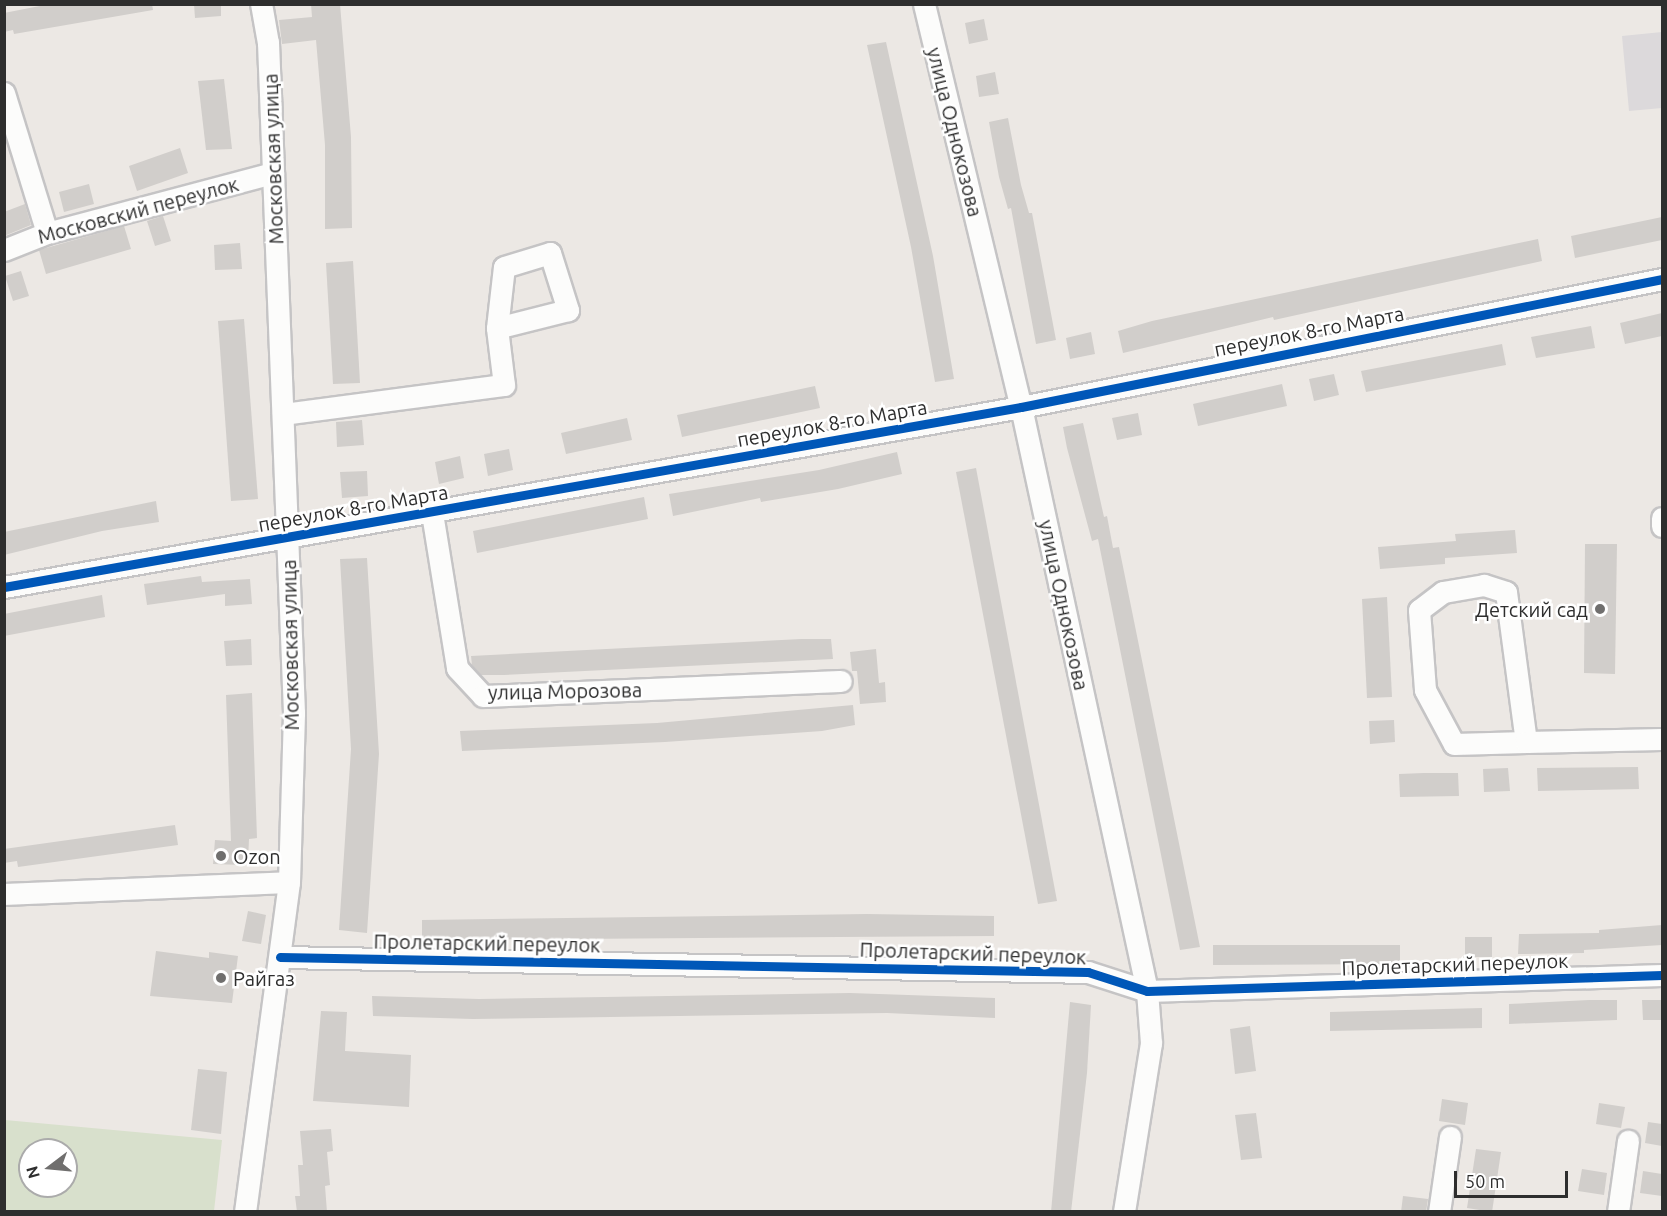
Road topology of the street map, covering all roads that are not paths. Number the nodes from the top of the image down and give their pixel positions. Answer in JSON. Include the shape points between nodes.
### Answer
{"nodes":[{"id":1,"x":261,"y":4,"type":"edge"},
{"id":2,"x":924,"y":4,"type":"edge"},
{"id":3,"x":4,"y":93,"type":"edge"},
{"id":4,"x":273,"y":173,"type":"junction"},
{"id":5,"x":46,"y":233,"type":"junction"},
{"id":6,"x":4,"y":250,"type":"edge"},
{"id":7,"x":1662,"y":279,"type":"edge"},
{"id":8,"x":497,"y":328,"type":"dead end"},
{"id":9,"x":1022,"y":407,"type":"junction"},
{"id":10,"x":283,"y":414,"type":"junction"},
{"id":11,"x":432,"y":513,"type":"junction"},
{"id":12,"x":1662,"y":518,"type":"edge"},
{"id":13,"x":1662,"y":526,"type":"edge"},
{"id":14,"x":288,"y":539,"type":"junction"},
{"id":15,"x":4,"y":587,"type":"edge"},
{"id":16,"x":841,"y":681,"type":"dead end"},
{"id":17,"x":1662,"y":740,"type":"edge"},
{"id":18,"x":1526,"y":742,"type":"junction"},
{"id":19,"x":289,"y":882,"type":"junction"},
{"id":20,"x":4,"y":894,"type":"edge"},
{"id":21,"x":280,"y":957,"type":"junction"},
{"id":22,"x":1662,"y":975,"type":"edge"},
{"id":23,"x":1147,"y":991,"type":"junction"},
{"id":24,"x":1450,"y":1137,"type":"dead end"},
{"id":25,"x":1628,"y":1141,"type":"dead end"},
{"id":26,"x":245,"y":1212,"type":"edge"},
{"id":27,"x":1124,"y":1212,"type":"edge"},
{"id":28,"x":1439,"y":1212,"type":"edge"},
{"id":29,"x":1618,"y":1212,"type":"edge"}],
"edges":[{"from":1,"to":4,"type":"street","name":"Московская улица","via":[[268,44]]},
{"from":2,"to":9,"type":"street","name":"улица Однокозова"},
{"from":3,"to":5,"type":"street"},
{"from":4,"to":5,"type":"street","name":"Московский переулок"},
{"from":4,"to":10,"type":"street","name":"Московская улица"},
{"from":5,"to":6,"type":"street","name":"Московский переулок"},
{"from":7,"to":9,"type":"street","name":"переулок 8-го Марта"},
{"from":8,"to":10,"type":"street","via":[[504,385]]},
{"from":9,"to":11,"type":"street","name":"переулок 8-го Марта"},
{"from":9,"to":23,"type":"street","name":"улица Однокозова"},
{"from":10,"to":14,"type":"street","name":"Московская улица"},
{"from":11,"to":14,"type":"street","name":"переулок 8-го Марта"},
{"from":11,"to":16,"type":"street","name":"улица Морозова","via":[[457,668],[483,696]]},
{"from":12,"to":13,"type":"street"},
{"from":14,"to":15,"type":"street","name":"переулок 8-го Марта"},
{"from":14,"to":19,"type":"street","name":"Московская улица","via":[[294,713]]},
{"from":17,"to":18,"type":"street"},
{"from":18,"to":18,"type":"street","via":[[1454,744],[1425,690],[1419,610],[1443,592],[1484,585],[1506,592]]},
{"from":19,"to":20,"type":"street"},
{"from":19,"to":21,"type":"street","name":"Московская улица"},
{"from":21,"to":23,"type":"street","name":"Пролетарский переулок","via":[[1088,972]]},
{"from":21,"to":26,"type":"street","name":"Московская улица"},
{"from":22,"to":23,"type":"street","name":"Пролетарский переулок"},
{"from":23,"to":27,"type":"street","name":"улица Однокозова","via":[[1151,1043]]},
{"from":24,"to":28,"type":"street"},
{"from":25,"to":29,"type":"street"}]}
